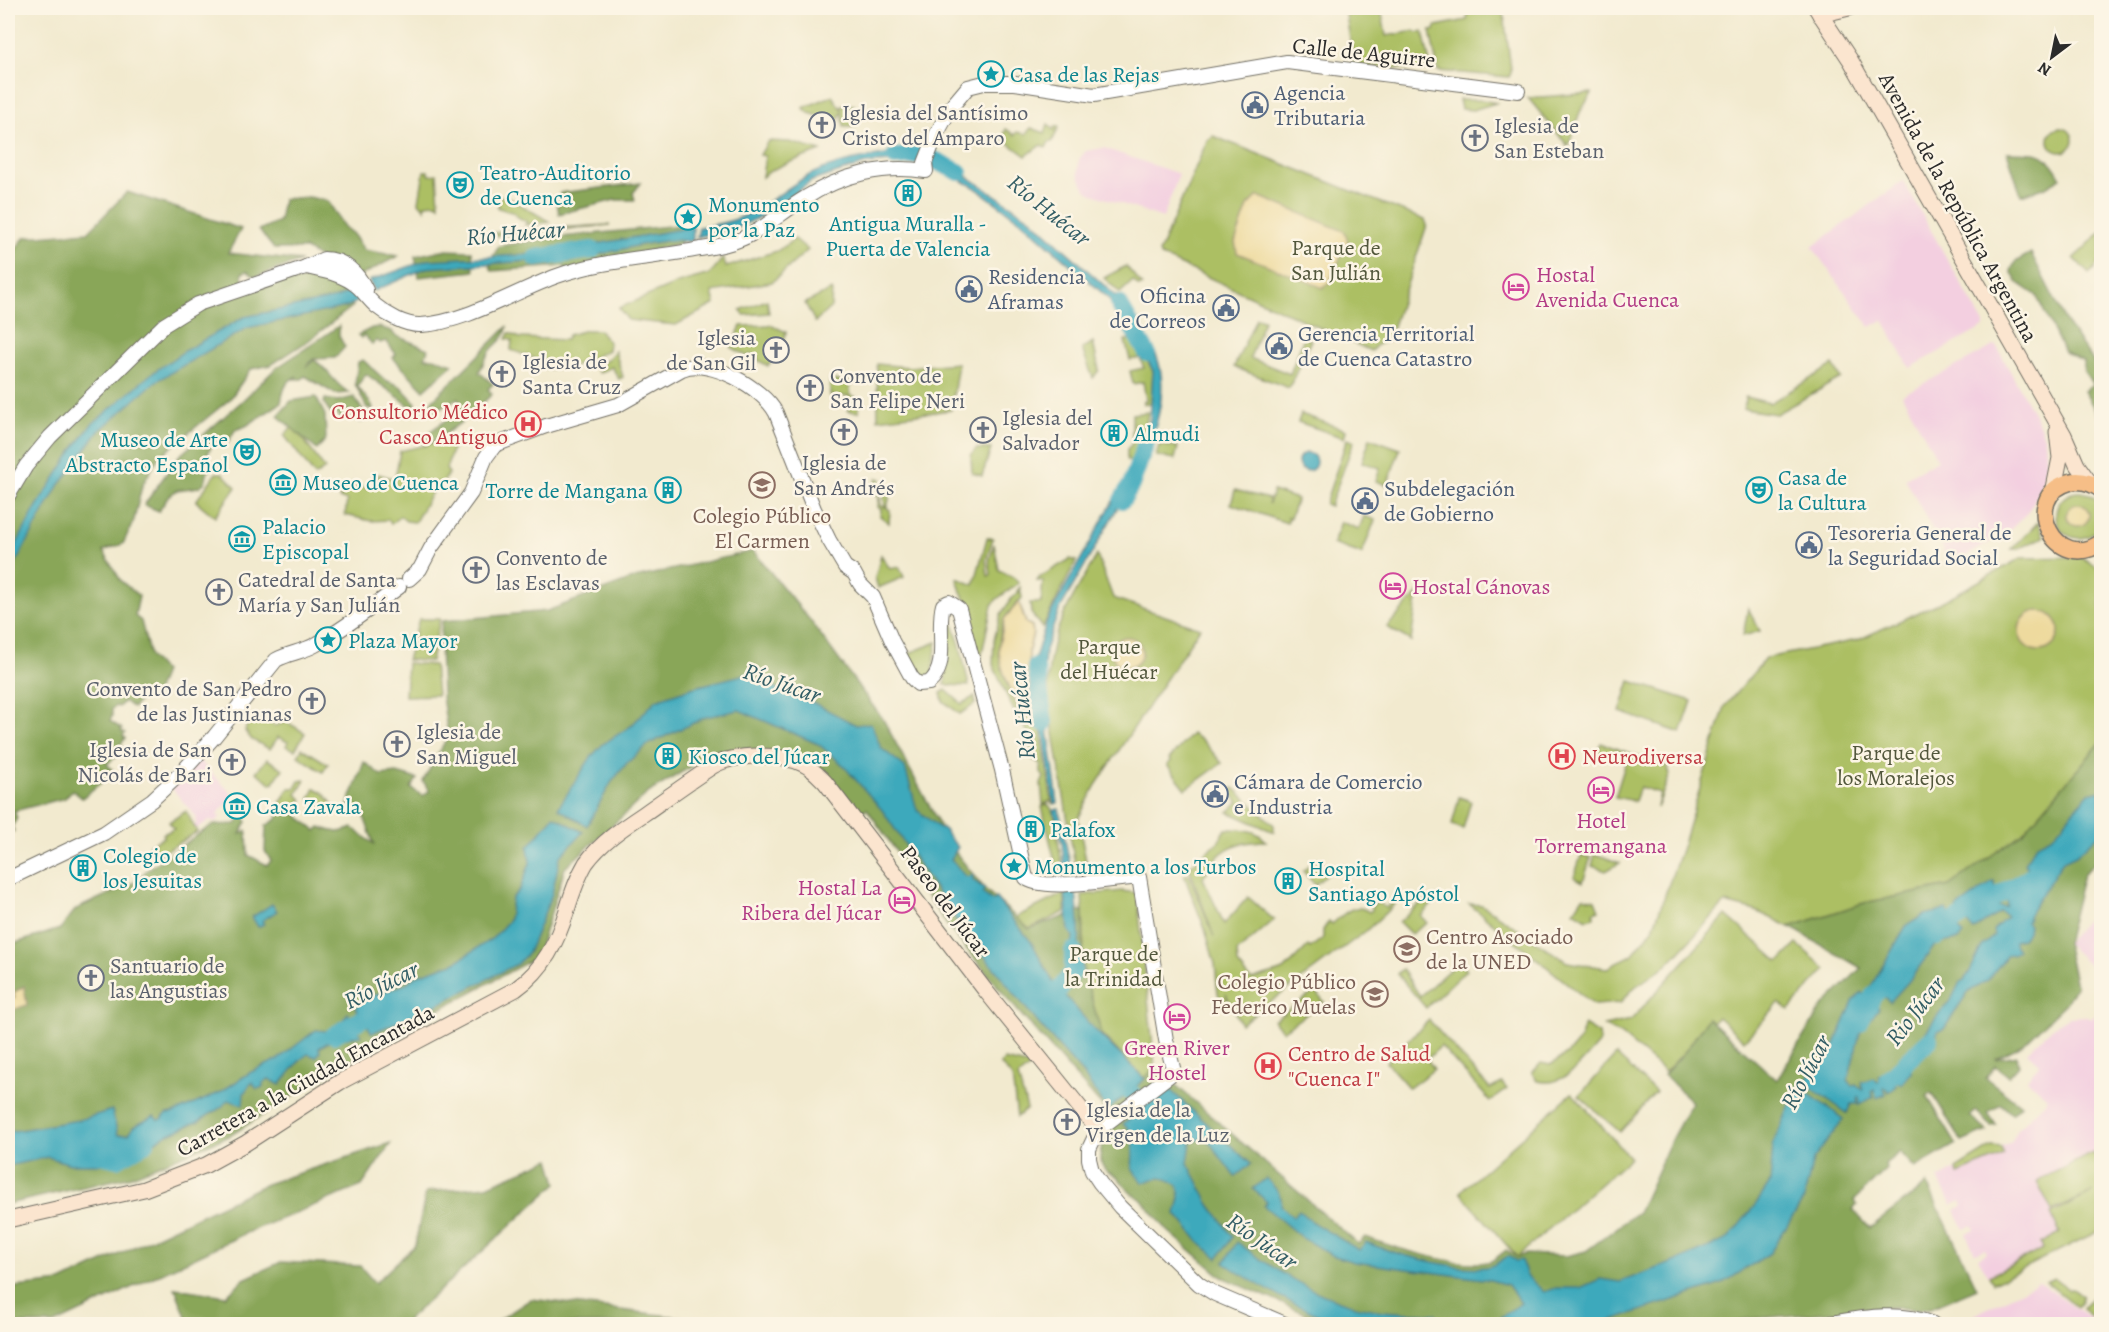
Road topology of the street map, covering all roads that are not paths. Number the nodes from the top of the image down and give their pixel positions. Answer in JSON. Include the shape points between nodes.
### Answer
{"nodes":[{"id":1,"x":1849,"y":8,"type":"edge"},
{"id":2,"x":1818,"y":11,"type":"edge"},
{"id":3,"x":1518,"y":91,"type":"dead end"},
{"id":4,"x":2055,"y":424,"type":"junction"},
{"id":5,"x":2096,"y":486,"type":"edge"},
{"id":6,"x":2053,"y":493,"type":"junction"},
{"id":7,"x":8,"y":496,"type":"edge"},
{"id":8,"x":2098,"y":549,"type":"edge"},
{"id":9,"x":726,"y":760,"type":"joint"},
{"id":10,"x":8,"y":879,"type":"edge"},
{"id":11,"x":1101,"y":1128,"type":"junction"},
{"id":12,"x":8,"y":1220,"type":"edge"},
{"id":13,"x":1285,"y":1324,"type":"edge"},
{"id":14,"x":1825,"y":1324,"type":"edge"},
{"id":15,"x":1933,"y":1324,"type":"edge"}],
"edges":[{"from":1,"to":2,"type":"main road"},
{"from":2,"to":4,"type":"main road","name":"Avenida de la República Argentina","via":[[1851,61]]},
{"from":3,"to":7,"type":"street","name":"Calle de Aguirre","via":[[1287,62],[1088,95],[1002,82],[971,85],[952,106],[931,148],[926,171],[881,169],[838,181],[805,197],[733,243],[566,273],[448,320],[420,325],[396,318],[374,303],[357,283],[353,270],[324,258],[198,304],[164,326],[50,437]]},
{"from":4,"to":5,"type":"main road","name":"Avenida de la República Argentina","via":[[2077,465]]},
{"from":4,"to":6,"type":"main road","name":"Avenida de la República Argentina","via":[[2060,458]]},
{"from":5,"to":6,"type":"main road","via":[[2080,481]]},
{"from":6,"to":8,"type":"main road","via":[[2045,512],[2051,535],[2070,549]]},
{"from":9,"to":11,"type":"main road","name":"Paseo del Júcar","via":[[785,759],[803,764],[819,776],[985,990]]},
{"from":9,"to":12,"type":"main road","name":"Carretera a la Ciudad Encantada","via":[[598,848],[576,882],[549,956],[516,989],[340,1082],[206,1165],[144,1189]]},
{"from":10,"to":11,"type":"street","via":[[104,833],[152,800],[214,737],[276,660],[317,644],[382,601],[420,569],[471,493],[486,457],[500,442],[618,405],[696,365],[740,381],[776,413],[829,540],[845,567],[873,597],[914,681],[926,684],[937,674],[942,608],[946,602],[959,609],[1025,876],[1030,882],[1048,885],[1139,877],[1174,1072]]},
{"from":11,"to":13,"type":"street","via":[[1089,1149],[1089,1162],[1120,1207],[1206,1290]]},
{"from":14,"to":15,"type":"street","via":[[1882,1316]]}]}
